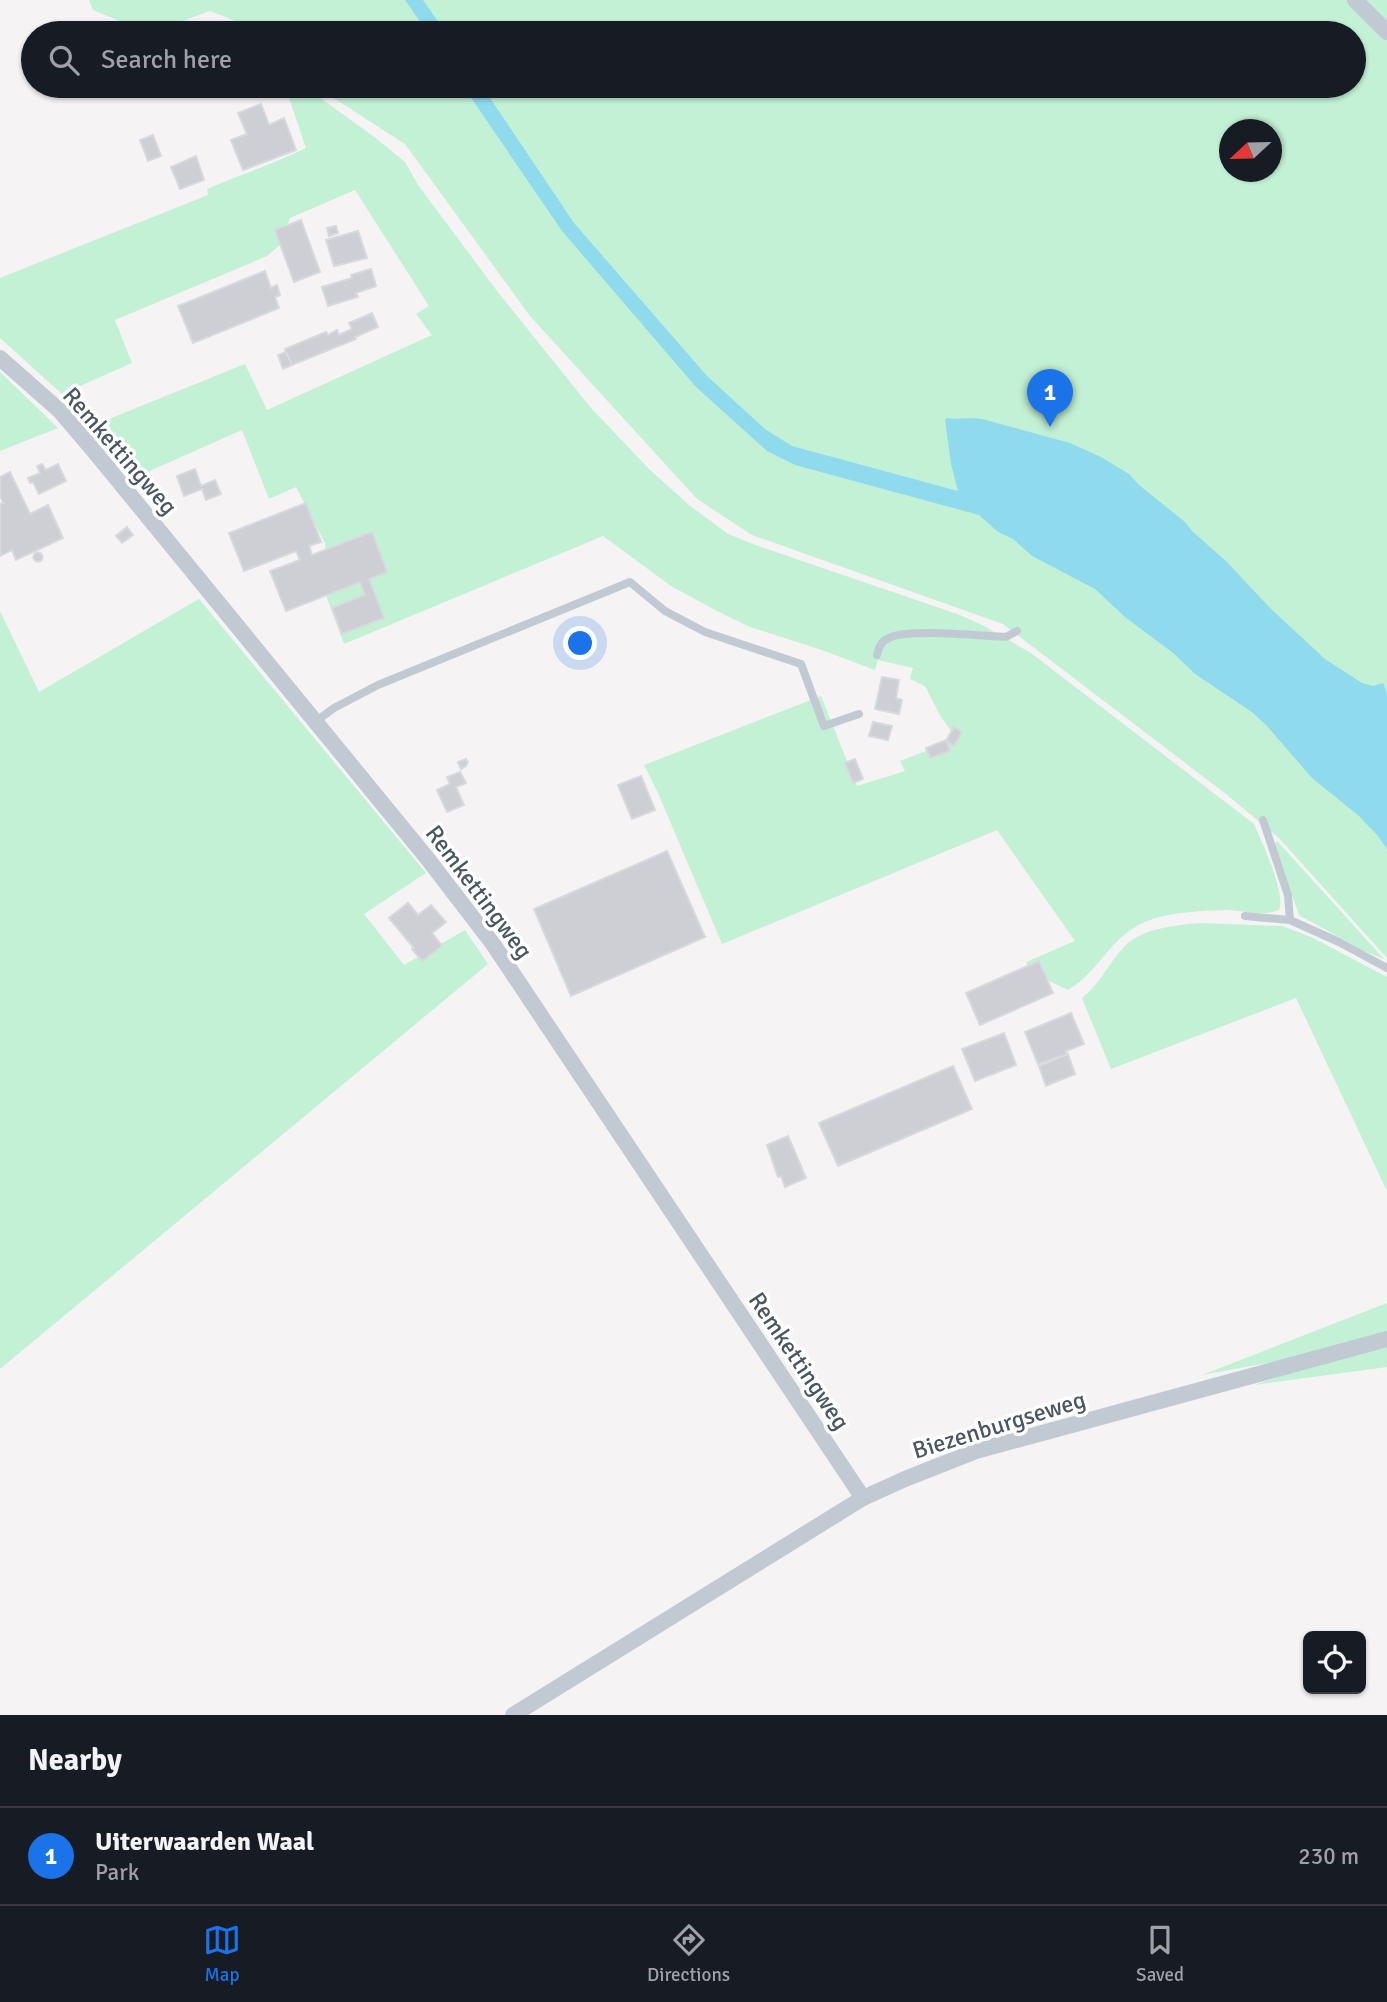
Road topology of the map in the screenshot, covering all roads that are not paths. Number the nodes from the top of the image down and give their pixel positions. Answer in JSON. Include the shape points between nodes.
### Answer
{"nodes":[{"id":1,"x":1355,"y":0,"type":"edge"},
{"id":2,"x":1387,"y":32,"type":"edge"},
{"id":3,"x":0,"y":358,"type":"edge"},
{"id":4,"x":1017,"y":631,"type":"dead end"},
{"id":5,"x":877,"y":655,"type":"dead end"},
{"id":6,"x":859,"y":714,"type":"dead end"},
{"id":7,"x":315,"y":722,"type":"junction"},
{"id":8,"x":1263,"y":820,"type":"dead end"},
{"id":9,"x":1245,"y":916,"type":"dead end"},
{"id":10,"x":1290,"y":920,"type":"junction"},
{"id":11,"x":1387,"y":968,"type":"edge"},
{"id":12,"x":1387,"y":1339,"type":"edge"},
{"id":13,"x":863,"y":1498,"type":"junction"},
{"id":14,"x":513,"y":1715,"type":"edge"}],
"edges":[{"from":1,"to":2,"type":"street"},
{"from":3,"to":7,"type":"street","name":"Remkettingweg","via":[[60,411]]},
{"from":4,"to":5,"type":"lane","via":[[1006,637],[897,635],[879,645]]},
{"from":6,"to":7,"type":"lane","via":[[824,726],[801,664],[705,632],[664,611],[630,583],[378,685]]},
{"from":7,"to":13,"type":"street","name":"Remkettingweg","via":[[493,944]]},
{"from":8,"to":10,"type":"lane","via":[[1288,895]]},
{"from":9,"to":10,"type":"lane"},
{"from":10,"to":11,"type":"lane"},
{"from":12,"to":13,"type":"street","name":"Biezenburgseweg","via":[[976,1451]]},
{"from":13,"to":14,"type":"street","name":"Biezenburgseweg"}]}
